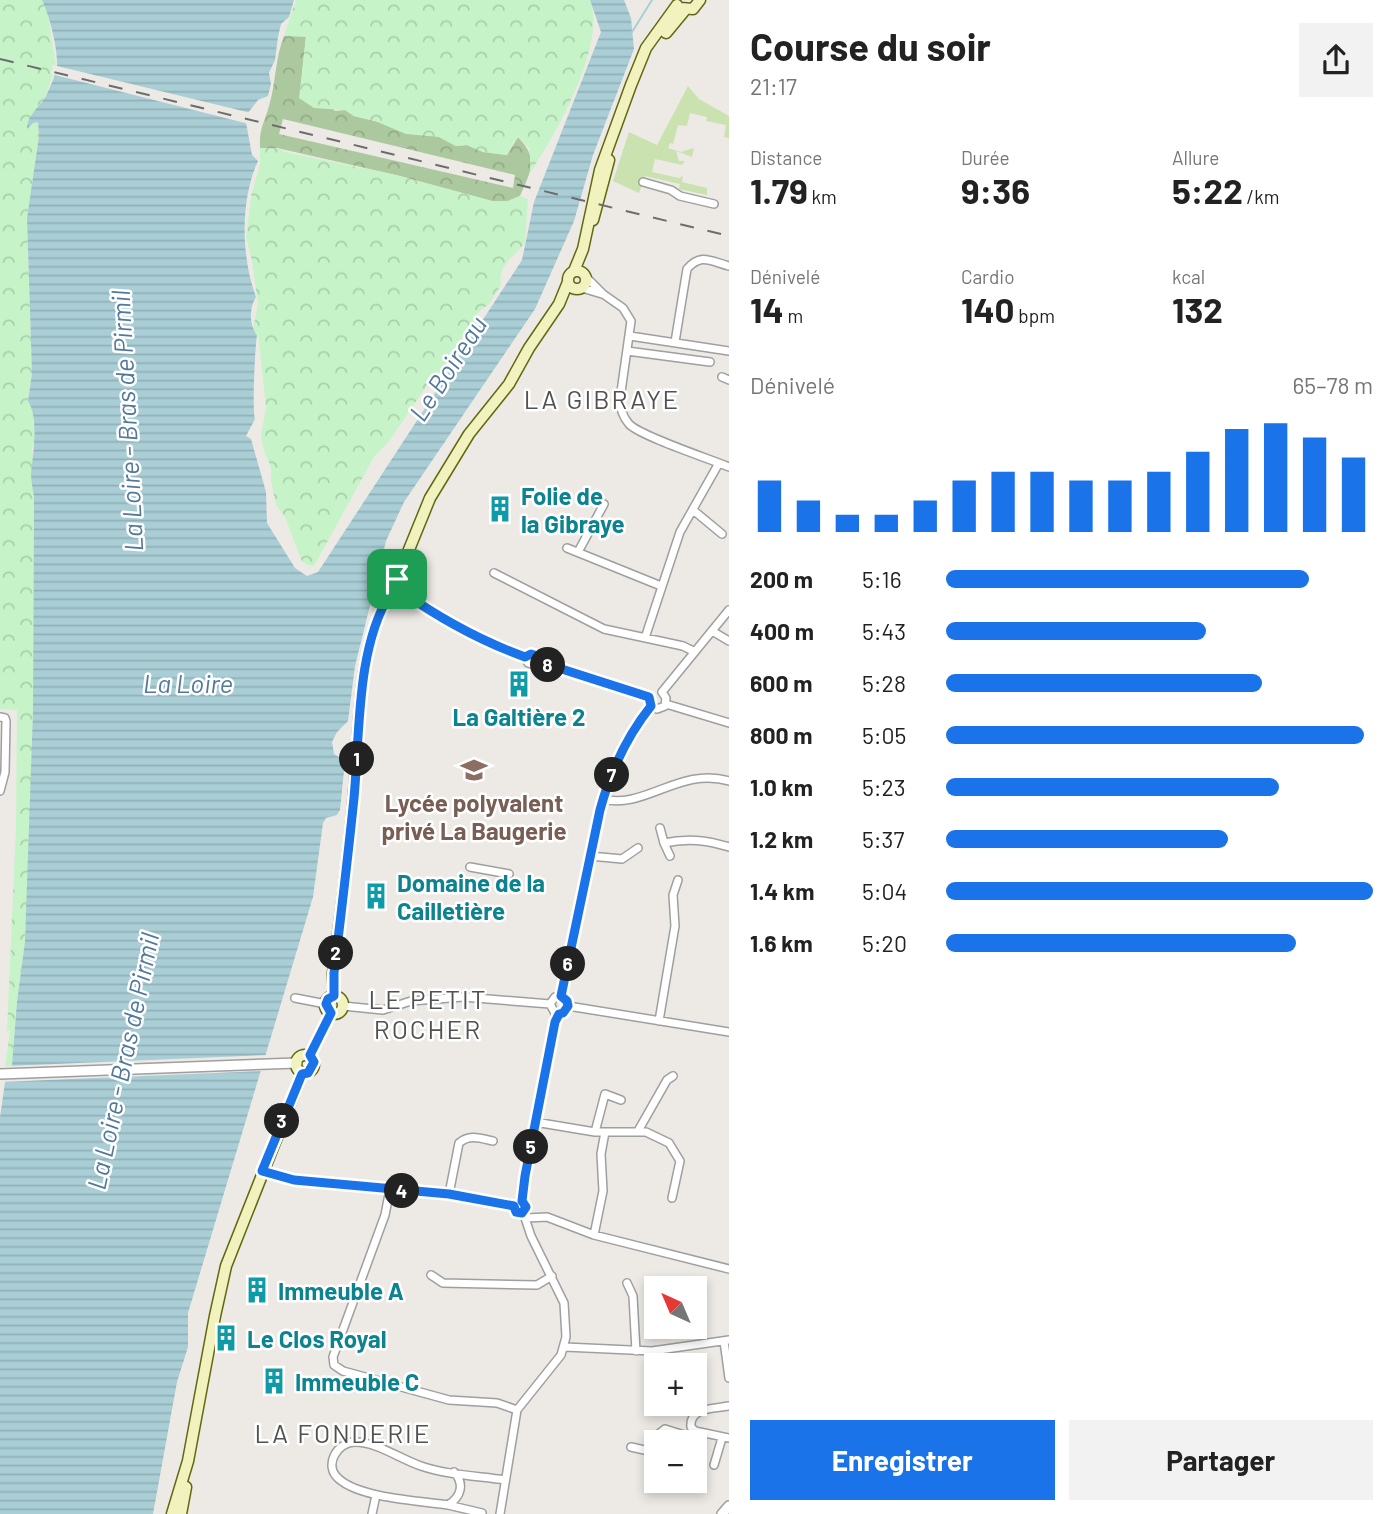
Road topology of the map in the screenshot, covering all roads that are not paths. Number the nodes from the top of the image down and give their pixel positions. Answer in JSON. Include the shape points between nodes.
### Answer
{"nodes":[{"id":1,"x":700,"y":0,"type":"edge"},
{"id":2,"x":679,"y":5,"type":"edge"},
{"id":3,"x":643,"y":182,"type":"dead end"},
{"id":4,"x":714,"y":204,"type":"dead end"},
{"id":5,"x":729,"y":266,"type":"edge"},
{"id":6,"x":578,"y":280,"type":"junction"},
{"id":7,"x":630,"y":336,"type":"junction"},
{"id":8,"x":676,"y":342,"type":"junction"},
{"id":9,"x":628,"y":351,"type":"junction"},
{"id":10,"x":729,"y":351,"type":"edge"},
{"id":11,"x":710,"y":362,"type":"dead end"},
{"id":12,"x":719,"y":463,"type":"junction"},
{"id":13,"x":729,"y":467,"type":"edge"},
{"id":14,"x":604,"y":504,"type":"dead end"},
{"id":15,"x":693,"y":510,"type":"junction"},
{"id":16,"x":722,"y":534,"type":"dead end"},
{"id":17,"x":567,"y":548,"type":"dead end"},
{"id":18,"x":578,"y":552,"type":"junction"},
{"id":19,"x":494,"y":573,"type":"dead end"},
{"id":20,"x":397,"y":579,"type":"junction"},
{"id":21,"x":661,"y":586,"type":"junction"},
{"id":22,"x":401,"y":591,"type":"junction"},
{"id":23,"x":390,"y":594,"type":"junction"},
{"id":24,"x":729,"y":610,"type":"edge"},
{"id":25,"x":712,"y":631,"type":"junction"},
{"id":26,"x":645,"y":638,"type":"junction"},
{"id":27,"x":729,"y":641,"type":"edge"},
{"id":28,"x":695,"y":652,"type":"junction"},
{"id":29,"x":662,"y":692,"type":"junction"},
{"id":30,"x":649,"y":697,"type":"junction"},
{"id":31,"x":666,"y":704,"type":"junction"},
{"id":32,"x":651,"y":706,"type":"junction"},
{"id":33,"x":3,"y":719,"type":"edge"},
{"id":34,"x":729,"y":723,"type":"edge"},
{"id":35,"x":729,"y":781,"type":"edge"},
{"id":36,"x":1,"y":790,"type":"edge"},
{"id":37,"x":603,"y":799,"type":"junction"},
{"id":38,"x":660,"y":828,"type":"dead end"},
{"id":39,"x":664,"y":843,"type":"junction"},
{"id":40,"x":729,"y":847,"type":"edge"},
{"id":41,"x":638,"y":848,"type":"dead end"},
{"id":42,"x":590,"y":856,"type":"junction"},
{"id":43,"x":670,"y":856,"type":"dead end"},
{"id":44,"x":470,"y":867,"type":"dead end"},
{"id":45,"x":509,"y":874,"type":"dead end"},
{"id":46,"x":678,"y":880,"type":"dead end"},
{"id":47,"x":334,"y":996,"type":"junction"},
{"id":48,"x":561,"y":996,"type":"junction"},
{"id":49,"x":295,"y":998,"type":"dead end"},
{"id":50,"x":550,"y":1004,"type":"junction"},
{"id":51,"x":343,"y":1006,"type":"junction"},
{"id":52,"x":568,"y":1006,"type":"junction"},
{"id":53,"x":329,"y":1008,"type":"junction"},
{"id":54,"x":557,"y":1013,"type":"junction"},
{"id":55,"x":659,"y":1021,"type":"junction"},
{"id":56,"x":729,"y":1032,"type":"edge"},
{"id":57,"x":310,"y":1055,"type":"junction"},
{"id":58,"x":294,"y":1062,"type":"junction"},
{"id":59,"x":0,"y":1074,"type":"edge"},
{"id":60,"x":302,"y":1074,"type":"junction"},
{"id":61,"x":673,"y":1076,"type":"dead end"},
{"id":62,"x":621,"y":1100,"type":"dead end"},
{"id":63,"x":535,"y":1122,"type":"junction"},
{"id":64,"x":638,"y":1131,"type":"junction"},
{"id":65,"x":595,"y":1132,"type":"junction"},
{"id":66,"x":605,"y":1132,"type":"junction"},
{"id":67,"x":493,"y":1141,"type":"dead end"},
{"id":68,"x":262,"y":1171,"type":"junction"},
{"id":69,"x":390,"y":1189,"type":"junction"},
{"id":70,"x":449,"y":1194,"type":"junction"},
{"id":71,"x":672,"y":1198,"type":"dead end"},
{"id":72,"x":522,"y":1201,"type":"junction"},
{"id":73,"x":514,"y":1206,"type":"junction"},
{"id":74,"x":524,"y":1215,"type":"junction"},
{"id":75,"x":594,"y":1235,"type":"junction"},
{"id":76,"x":729,"y":1269,"type":"edge"},
{"id":77,"x":431,"y":1275,"type":"dead end"},
{"id":78,"x":552,"y":1276,"type":"junction"},
{"id":79,"x":627,"y":1283,"type":"dead end"},
{"id":80,"x":726,"y":1340,"type":"edge"},
{"id":81,"x":565,"y":1346,"type":"junction"},
{"id":82,"x":636,"y":1351,"type":"junction"},
{"id":83,"x":729,"y":1378,"type":"edge"},
{"id":84,"x":729,"y":1406,"type":"edge"},
{"id":85,"x":517,"y":1410,"type":"junction"},
{"id":86,"x":694,"y":1430,"type":"edge"},
{"id":87,"x":707,"y":1434,"type":"edge"},
{"id":88,"x":725,"y":1438,"type":"edge"},
{"id":89,"x":632,"y":1447,"type":"dead end"},
{"id":90,"x":644,"y":1450,"type":"edge"},
{"id":91,"x":188,"y":1461,"type":"junction"},
{"id":92,"x":714,"y":1465,"type":"dead end"},
{"id":93,"x":454,"y":1472,"type":"junction"},
{"id":94,"x":505,"y":1480,"type":"junction"},
{"id":95,"x":376,"y":1495,"type":"junction"},
{"id":96,"x":448,"y":1505,"type":"junction"},
{"id":97,"x":729,"y":1506,"type":"edge"},
{"id":98,"x":482,"y":1513,"type":"edge"},
{"id":99,"x":172,"y":1514,"type":"edge"},
{"id":100,"x":181,"y":1514,"type":"edge"},
{"id":101,"x":372,"y":1514,"type":"edge"},
{"id":102,"x":500,"y":1514,"type":"edge"},
{"id":103,"x":722,"y":1514,"type":"edge"}],
"edges":[{"from":1,"to":2,"type":"main road","via":[[695,8]]},
{"from":2,"to":6,"type":"main road","via":[[635,76],[613,135]]},
{"from":3,"to":4,"type":"street"},
{"from":5,"to":8,"type":"street","via":[[703,259],[687,269]]},
{"from":6,"to":7,"type":"street","via":[[628,314]]},
{"from":6,"to":20,"type":"main road","via":[[529,348],[504,393],[469,434],[430,498]]},
{"from":7,"to":8,"type":"street"},
{"from":7,"to":9,"type":"street"},
{"from":8,"to":10,"type":"street"},
{"from":9,"to":11,"type":"street"},
{"from":9,"to":12,"type":"street","via":[[620,398],[627,422]]},
{"from":12,"to":13,"type":"street"},
{"from":12,"to":15,"type":"street"},
{"from":14,"to":18,"type":"street"},
{"from":15,"to":16,"type":"street"},
{"from":15,"to":21,"type":"street"},
{"from":17,"to":18,"type":"street"},
{"from":18,"to":21,"type":"street"},
{"from":19,"to":26,"type":"street","via":[[604,629]]},
{"from":20,"to":22,"type":"main road"},
{"from":20,"to":23,"type":"main road","via":[[387,582]]},
{"from":21,"to":26,"type":"street"},
{"from":22,"to":23,"type":"main road"},
{"from":22,"to":30,"type":"street","via":[[499,647],[525,657],[541,657],[543,663]]},
{"from":23,"to":47,"type":"main road","via":[[378,620],[365,676]]},
{"from":24,"to":25,"type":"street"},
{"from":25,"to":27,"type":"street"},
{"from":25,"to":28,"type":"street"},
{"from":26,"to":28,"type":"street"},
{"from":28,"to":29,"type":"street"},
{"from":29,"to":30,"type":"street"},
{"from":29,"to":31,"type":"street"},
{"from":30,"to":32,"type":"street"},
{"from":31,"to":32,"type":"street","via":[[659,709]]},
{"from":31,"to":34,"type":"street"},
{"from":32,"to":37,"type":"street","via":[[625,747]]},
{"from":33,"to":36,"type":"street"},
{"from":35,"to":37,"type":"street","via":[[700,776],[625,800]]},
{"from":37,"to":42,"type":"street"},
{"from":38,"to":39,"type":"street"},
{"from":39,"to":40,"type":"street","via":[[684,838]]},
{"from":39,"to":43,"type":"street"},
{"from":41,"to":42,"type":"street","via":[[622,859]]},
{"from":42,"to":48,"type":"street"},
{"from":44,"to":45,"type":"street"},
{"from":46,"to":55,"type":"street"},
{"from":47,"to":51,"type":"main road"},
{"from":47,"to":53,"type":"main road","via":[[328,999]]},
{"from":48,"to":50,"type":"street"},
{"from":48,"to":52,"type":"street"},
{"from":49,"to":53,"type":"street"},
{"from":50,"to":51,"type":"street","via":[[451,997],[411,1000],[383,1010]]},
{"from":50,"to":54,"type":"street"},
{"from":51,"to":53,"type":"main road","via":[[338,1013]]},
{"from":52,"to":54,"type":"street"},
{"from":52,"to":55,"type":"street"},
{"from":53,"to":57,"type":"main road"},
{"from":54,"to":63,"type":"street"},
{"from":55,"to":56,"type":"street"},
{"from":57,"to":58,"type":"main road"},
{"from":57,"to":60,"type":"main road","via":[[312,1069]]},
{"from":58,"to":59,"type":"street"},
{"from":58,"to":60,"type":"main road"},
{"from":60,"to":68,"type":"main road"},
{"from":61,"to":64,"type":"street"},
{"from":62,"to":65,"type":"street","via":[[605,1094]]},
{"from":63,"to":65,"type":"street"},
{"from":63,"to":72,"type":"street"},
{"from":64,"to":66,"type":"street"},
{"from":64,"to":71,"type":"street","via":[[669,1143],[680,1161]]},
{"from":65,"to":66,"type":"street"},
{"from":66,"to":75,"type":"street","via":[[603,1191]]},
{"from":67,"to":70,"type":"street","via":[[472,1137],[459,1143]]},
{"from":68,"to":69,"type":"street","via":[[294,1180]]},
{"from":68,"to":91,"type":"main road","via":[[220,1290]]},
{"from":69,"to":70,"type":"street"},
{"from":69,"to":85,"type":"street","via":[[334,1365],[449,1400],[497,1403]]},
{"from":70,"to":73,"type":"street"},
{"from":72,"to":73,"type":"street"},
{"from":72,"to":74,"type":"street"},
{"from":73,"to":74,"type":"street"},
{"from":74,"to":75,"type":"street","via":[[547,1217]]},
{"from":74,"to":78,"type":"street"},
{"from":75,"to":76,"type":"street"},
{"from":77,"to":78,"type":"street","via":[[443,1283],[537,1285]]},
{"from":78,"to":81,"type":"street","via":[[564,1303]]},
{"from":79,"to":82,"type":"street","via":[[633,1296]]},
{"from":80,"to":82,"type":"street"},
{"from":80,"to":83,"type":"street"},
{"from":81,"to":82,"type":"street"},
{"from":81,"to":85,"type":"street"},
{"from":84,"to":86,"type":"street","via":[[693,1415]]},
{"from":85,"to":94,"type":"street"},
{"from":87,"to":88,"type":"street"},
{"from":88,"to":92,"type":"street"},
{"from":89,"to":90,"type":"street"},
{"from":91,"to":99,"type":"main road"},
{"from":91,"to":100,"type":"main road"},
{"from":93,"to":94,"type":"street"},
{"from":93,"to":95,"type":"street","via":[[422,1467],[359,1442],[338,1448],[332,1466],[337,1478]]},
{"from":93,"to":96,"type":"street","via":[[460,1491]]},
{"from":94,"to":102,"type":"street"},
{"from":95,"to":96,"type":"street"},
{"from":95,"to":101,"type":"street"},
{"from":96,"to":98,"type":"street"},
{"from":97,"to":103,"type":"street"}]}
